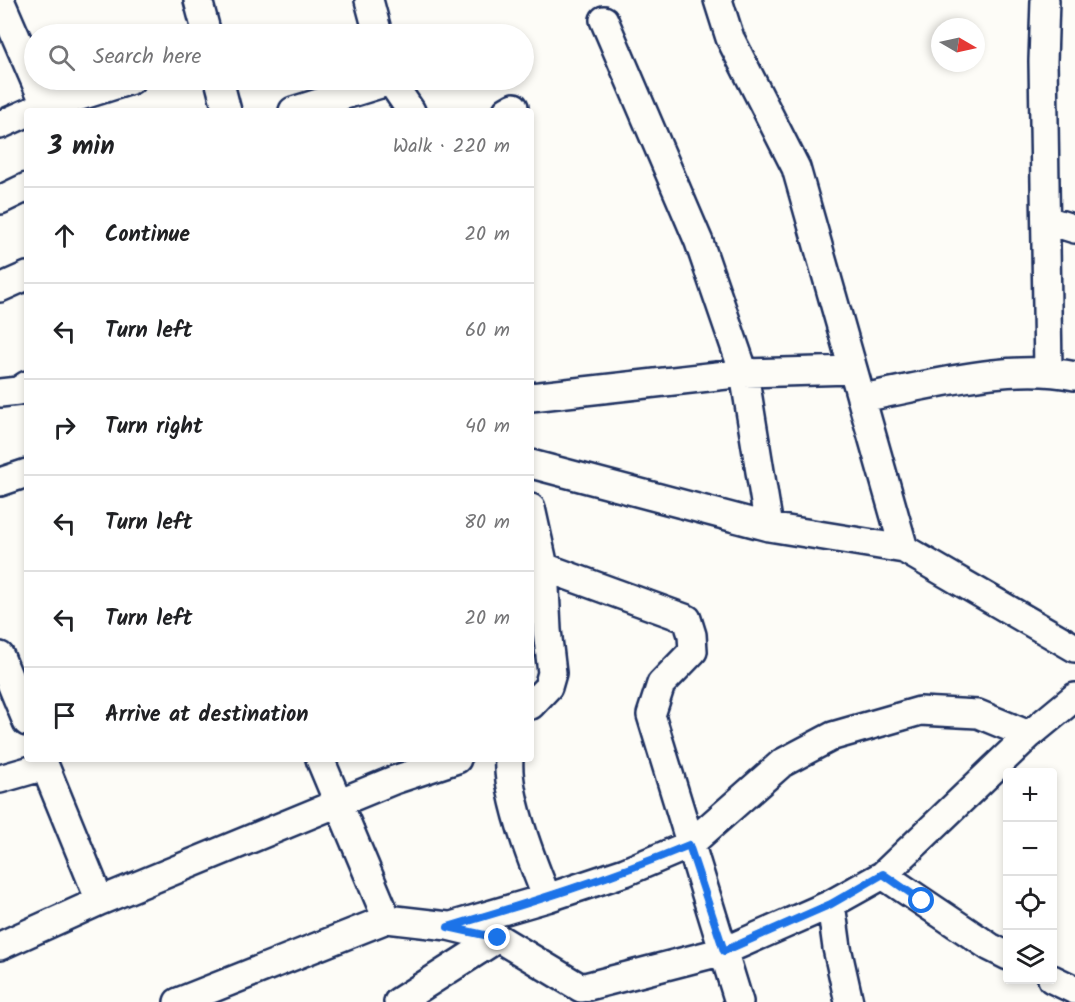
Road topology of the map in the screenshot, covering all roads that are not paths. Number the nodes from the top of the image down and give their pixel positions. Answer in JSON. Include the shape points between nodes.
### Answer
{"nodes":[{"id":1,"x":0,"y":0,"type":"edge"},
{"id":2,"x":198,"y":0,"type":"edge"},
{"id":3,"x":369,"y":0,"type":"edge"},
{"id":4,"x":718,"y":0,"type":"edge"},
{"id":5,"x":1045,"y":0,"type":"edge"},
{"id":6,"x":604,"y":20,"type":"dead end"},
{"id":7,"x":204,"y":24,"type":"edge"},
{"id":8,"x":375,"y":24,"type":"edge"},
{"id":9,"x":9,"y":43,"type":"edge"},
{"id":10,"x":24,"y":78,"type":"edge"},
{"id":11,"x":29,"y":90,"type":"edge"},
{"id":12,"x":100,"y":90,"type":"edge"},
{"id":13,"x":222,"y":90,"type":"edge"},
{"id":14,"x":359,"y":90,"type":"edge"},
{"id":15,"x":397,"y":90,"type":"edge"},
{"id":16,"x":37,"y":108,"type":"edge"},
{"id":17,"x":44,"y":108,"type":"edge"},
{"id":18,"x":226,"y":108,"type":"edge"},
{"id":19,"x":302,"y":108,"type":"edge"},
{"id":20,"x":409,"y":108,"type":"edge"},
{"id":21,"x":24,"y":116,"type":"edge"},
{"id":22,"x":0,"y":125,"type":"edge"},
{"id":23,"x":24,"y":189,"type":"edge"},
{"id":24,"x":0,"y":200,"type":"edge"},
{"id":25,"x":1046,"y":219,"type":"junction"},
{"id":26,"x":1075,"y":229,"type":"edge"},
{"id":27,"x":24,"y":277,"type":"edge"},
{"id":28,"x":0,"y":288,"type":"edge"},
{"id":29,"x":853,"y":370,"type":"junction"},
{"id":30,"x":1048,"y":370,"type":"junction"},
{"id":31,"x":744,"y":373,"type":"junction"},
{"id":32,"x":1075,"y":376,"type":"edge"},
{"id":33,"x":24,"y":387,"type":"edge"},
{"id":34,"x":0,"y":393,"type":"edge"},
{"id":35,"x":534,"y":397,"type":"edge"},
{"id":36,"x":861,"y":398,"type":"junction"},
{"id":37,"x":534,"y":465,"type":"edge"},
{"id":38,"x":24,"y":474,"type":"edge"},
{"id":39,"x":0,"y":482,"type":"edge"},
{"id":40,"x":534,"y":522,"type":"edge"},
{"id":41,"x":769,"y":527,"type":"junction"},
{"id":42,"x":904,"y":549,"type":"junction"},
{"id":43,"x":544,"y":567,"type":"junction"},
{"id":44,"x":1075,"y":648,"type":"edge"},
{"id":45,"x":0,"y":656,"type":"edge"},
{"id":46,"x":1075,"y":697,"type":"edge"},
{"id":47,"x":534,"y":702,"type":"edge"},
{"id":48,"x":24,"y":715,"type":"edge"},
{"id":49,"x":1029,"y":735,"type":"junction"},
{"id":50,"x":44,"y":762,"type":"edge"},
{"id":51,"x":321,"y":762,"type":"edge"},
{"id":52,"x":448,"y":762,"type":"edge"},
{"id":53,"x":509,"y":762,"type":"edge"},
{"id":54,"x":0,"y":779,"type":"edge"},
{"id":55,"x":339,"y":803,"type":"junction"},
{"id":56,"x":689,"y":845,"type":"junction"},
{"id":57,"x":883,"y":874,"type":"junction"},
{"id":58,"x":547,"y":898,"type":"junction"},
{"id":59,"x":100,"y":901,"type":"junction"},
{"id":60,"x":831,"y":904,"type":"junction"},
{"id":61,"x":387,"y":919,"type":"junction"},
{"id":62,"x":448,"y":927,"type":"junction"},
{"id":63,"x":498,"y":938,"type":"junction"},
{"id":64,"x":0,"y":946,"type":"edge"},
{"id":65,"x":724,"y":951,"type":"junction"},
{"id":66,"x":1003,"y":954,"type":"edge"},
{"id":67,"x":1057,"y":981,"type":"edge"},
{"id":68,"x":1075,"y":990,"type":"edge"},
{"id":69,"x":586,"y":995,"type":"edge"},
{"id":70,"x":178,"y":1002,"type":"edge"},
{"id":71,"x":398,"y":1002,"type":"edge"},
{"id":72,"x":739,"y":1002,"type":"edge"},
{"id":73,"x":849,"y":1002,"type":"edge"}],
"edges":[{"from":1,"to":9,"type":"street"},
{"from":2,"to":7,"type":"street"},
{"from":3,"to":8,"type":"street"},
{"from":4,"to":29,"type":"street","via":[[730,38],[796,168]]},
{"from":5,"to":25,"type":"street"},
{"from":6,"to":31,"type":"street","via":[[699,242]]},
{"from":9,"to":10,"type":"street"},
{"from":11,"to":16,"type":"street"},
{"from":12,"to":17,"type":"street"},
{"from":13,"to":18,"type":"street"},
{"from":14,"to":19,"type":"street"},
{"from":15,"to":20,"type":"street"},
{"from":21,"to":22,"type":"street"},
{"from":23,"to":24,"type":"street"},
{"from":25,"to":26,"type":"street"},
{"from":25,"to":30,"type":"street"},
{"from":27,"to":28,"type":"street"},
{"from":29,"to":31,"type":"street"},
{"from":29,"to":36,"type":"street"},
{"from":30,"to":32,"type":"street"},
{"from":30,"to":36,"type":"street","via":[[966,379]]},
{"from":31,"to":35,"type":"street"},
{"from":31,"to":41,"type":"street"},
{"from":33,"to":34,"type":"street"},
{"from":36,"to":42,"type":"street"},
{"from":37,"to":41,"type":"street"},
{"from":38,"to":39,"type":"street"},
{"from":40,"to":43,"type":"street"},
{"from":41,"to":42,"type":"street"},
{"from":42,"to":44,"type":"street"},
{"from":43,"to":47,"type":"street","via":[[552,673],[548,687]]},
{"from":43,"to":56,"type":"street","via":[[687,619],[693,651],[661,684],[651,715]]},
{"from":45,"to":48,"type":"street"},
{"from":46,"to":49,"type":"street"},
{"from":49,"to":56,"type":"street","via":[[978,714],[920,711],[833,736],[782,763]]},
{"from":49,"to":57,"type":"street"},
{"from":50,"to":54,"type":"street"},
{"from":50,"to":59,"type":"street"},
{"from":51,"to":55,"type":"street"},
{"from":52,"to":55,"type":"street"},
{"from":53,"to":58,"type":"street","via":[[522,831]]},
{"from":55,"to":59,"type":"street"},
{"from":55,"to":61,"type":"street"},
{"from":56,"to":58,"type":"street"},
{"from":56,"to":65,"type":"street"},
{"from":57,"to":60,"type":"street"},
{"from":57,"to":66,"type":"street"},
{"from":58,"to":62,"type":"street"},
{"from":59,"to":64,"type":"street"},
{"from":60,"to":65,"type":"street"},
{"from":60,"to":73,"type":"street"},
{"from":61,"to":62,"type":"street"},
{"from":61,"to":70,"type":"street"},
{"from":62,"to":63,"type":"street"},
{"from":63,"to":69,"type":"street"},
{"from":63,"to":71,"type":"street"},
{"from":65,"to":69,"type":"street"},
{"from":65,"to":72,"type":"street"},
{"from":67,"to":68,"type":"street"}]}
